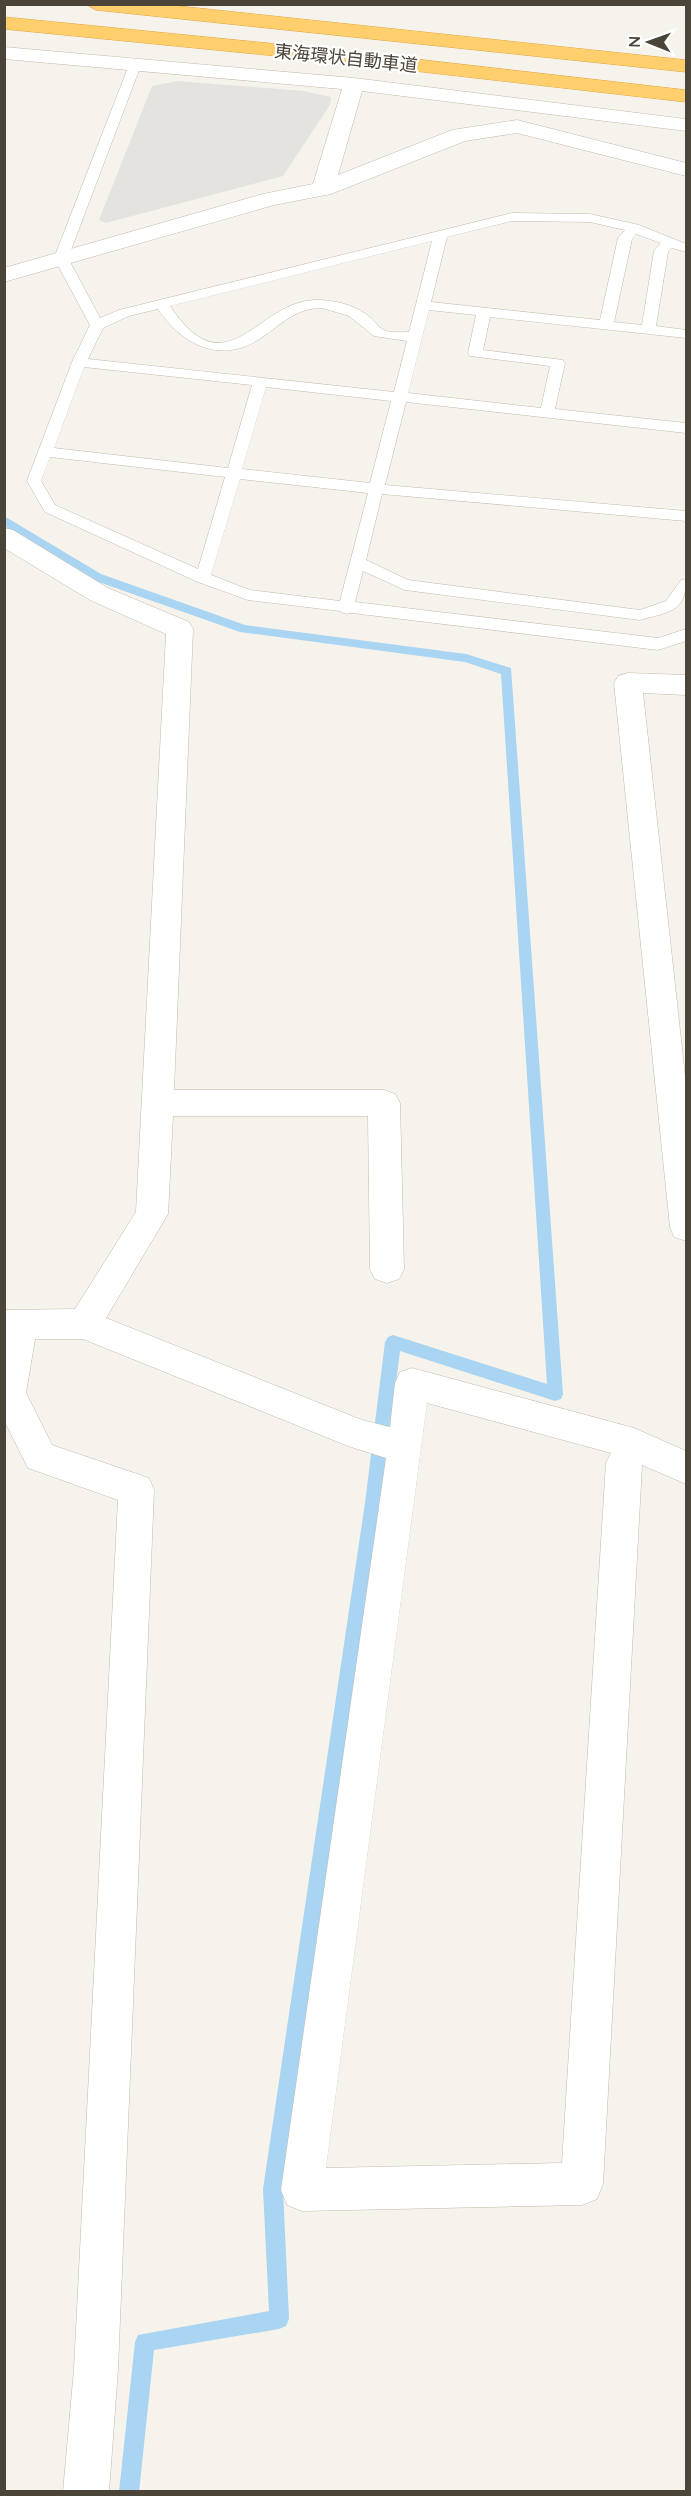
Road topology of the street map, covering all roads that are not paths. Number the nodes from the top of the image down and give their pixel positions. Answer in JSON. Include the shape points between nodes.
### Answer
{"nodes":[{"id":1,"x":96,"y":4,"type":"edge"},
{"id":2,"x":4,"y":23,"type":"edge"},
{"id":3,"x":4,"y":53,"type":"edge"},
{"id":4,"x":135,"y":65,"type":"junction"},
{"id":5,"x":687,"y":66,"type":"edge"},
{"id":6,"x":354,"y":84,"type":"junction"},
{"id":7,"x":687,"y":96,"type":"edge"},
{"id":8,"x":687,"y":125,"type":"edge"},
{"id":9,"x":687,"y":170,"type":"edge"},
{"id":10,"x":323,"y":189,"type":"junction"},
{"id":11,"x":634,"y":228,"type":"junction"},
{"id":12,"x":440,"y":237,"type":"junction"},
{"id":13,"x":670,"y":242,"type":"junction"},
{"id":14,"x":687,"y":248,"type":"edge"},
{"id":15,"x":61,"y":258,"type":"junction"},
{"id":16,"x":4,"y":275,"type":"edge"},
{"id":17,"x":162,"y":304,"type":"junction"},
{"id":18,"x":423,"y":305,"type":"junction"},
{"id":19,"x":484,"y":312,"type":"junction"},
{"id":20,"x":97,"y":325,"type":"junction"},
{"id":21,"x":606,"y":325,"type":"junction"},
{"id":22,"x":648,"y":330,"type":"junction"},
{"id":23,"x":687,"y":334,"type":"edge"},
{"id":24,"x":416,"y":337,"type":"junction"},
{"id":25,"x":79,"y":363,"type":"junction"},
{"id":26,"x":260,"y":383,"type":"junction"},
{"id":27,"x":400,"y":398,"type":"junction"},
{"id":28,"x":547,"y":414,"type":"junction"},
{"id":29,"x":687,"y":428,"type":"edge"},
{"id":30,"x":45,"y":452,"type":"junction"},
{"id":31,"x":234,"y":473,"type":"junction"},
{"id":32,"x":377,"y":489,"type":"junction"},
{"id":33,"x":687,"y":516,"type":"edge"},
{"id":34,"x":4,"y":536,"type":"edge"},
{"id":35,"x":358,"y":562,"type":"junction"},
{"id":36,"x":203,"y":578,"type":"junction"},
{"id":37,"x":687,"y":584,"type":"edge"},
{"id":38,"x":346,"y":609,"type":"junction"},
{"id":39,"x":687,"y":635,"type":"edge"},
{"id":40,"x":687,"y":685,"type":"edge"},
{"id":41,"x":676,"y":1032,"type":"edge"},
{"id":42,"x":156,"y":1103,"type":"junction"},
{"id":43,"x":687,"y":1227,"type":"edge"},
{"id":44,"x":387,"y":1269,"type":"dead end"},
{"id":45,"x":84,"y":1324,"type":"junction"},
{"id":46,"x":12,"y":1325,"type":"edge"},
{"id":47,"x":634,"y":1444,"type":"junction"},
{"id":48,"x":405,"y":1447,"type":"junction"},
{"id":49,"x":687,"y":1468,"type":"edge"},
{"id":50,"x":86,"y":2492,"type":"edge"}],
"edges":[{"from":1,"to":5,"type":"highway","name":"東海環状自動車道"},
{"from":2,"to":7,"type":"highway","name":"東海環状自動車道"},
{"from":3,"to":4,"type":"street"},
{"from":4,"to":6,"type":"street"},
{"from":4,"to":15,"type":"lane"},
{"from":6,"to":8,"type":"street"},
{"from":6,"to":10,"type":"street"},
{"from":9,"to":10,"type":"street","via":[[518,126],[460,135]]},
{"from":10,"to":15,"type":"street","via":[[271,199]]},
{"from":11,"to":12,"type":"lane","via":[[590,218],[512,217]]},
{"from":11,"to":13,"type":"lane"},
{"from":11,"to":21,"type":"lane","via":[[625,238]]},
{"from":12,"to":17,"type":"lane"},
{"from":12,"to":18,"type":"lane"},
{"from":13,"to":14,"type":"lane"},
{"from":13,"to":22,"type":"lane","via":[[661,251]]},
{"from":15,"to":16,"type":"street"},
{"from":15,"to":20,"type":"lane"},
{"from":17,"to":20,"type":"lane","via":[[124,313]]},
{"from":17,"to":24,"type":"lane","via":[[175,325],[194,341],[208,346],[247,341],[284,311],[315,304],[354,310],[379,333]]},
{"from":18,"to":19,"type":"lane"},
{"from":18,"to":24,"type":"lane"},
{"from":19,"to":21,"type":"lane"},
{"from":19,"to":28,"type":"lane","via":[[475,353],[558,363]]},
{"from":20,"to":25,"type":"lane"},
{"from":21,"to":22,"type":"lane"},
{"from":22,"to":23,"type":"lane"},
{"from":24,"to":27,"type":"lane"},
{"from":25,"to":26,"type":"lane"},
{"from":25,"to":30,"type":"lane"},
{"from":26,"to":27,"type":"lane"},
{"from":26,"to":31,"type":"lane"},
{"from":27,"to":28,"type":"lane"},
{"from":27,"to":32,"type":"lane"},
{"from":28,"to":29,"type":"lane"},
{"from":30,"to":31,"type":"lane"},
{"from":30,"to":36,"type":"lane","via":[[34,481],[50,508]]},
{"from":31,"to":32,"type":"lane"},
{"from":31,"to":36,"type":"lane"},
{"from":32,"to":33,"type":"lane"},
{"from":32,"to":35,"type":"lane"},
{"from":34,"to":42,"type":"street","via":[[99,594],[180,629]]},
{"from":35,"to":37,"type":"lane","via":[[405,585],[640,615],[672,605]]},
{"from":35,"to":38,"type":"lane"},
{"from":36,"to":38,"type":"lane","via":[[248,595]]},
{"from":38,"to":39,"type":"lane","via":[[658,644]]},
{"from":40,"to":41,"type":"street","via":[[628,683]]},
{"from":41,"to":43,"type":"street"},
{"from":42,"to":44,"type":"street","via":[[384,1103]]},
{"from":42,"to":45,"type":"street","via":[[152,1214]]},
{"from":45,"to":46,"type":"street"},
{"from":45,"to":48,"type":"street","via":[[360,1435]]},
{"from":46,"to":50,"type":"street","via":[[9,1393],[40,1458],[136,1490],[97,2345]]},
{"from":47,"to":48,"type":"street","via":[[412,1383]]},
{"from":47,"to":48,"type":"street","via":[[624,1463],[582,2184],[302,2190]]},
{"from":47,"to":49,"type":"street"}]}
